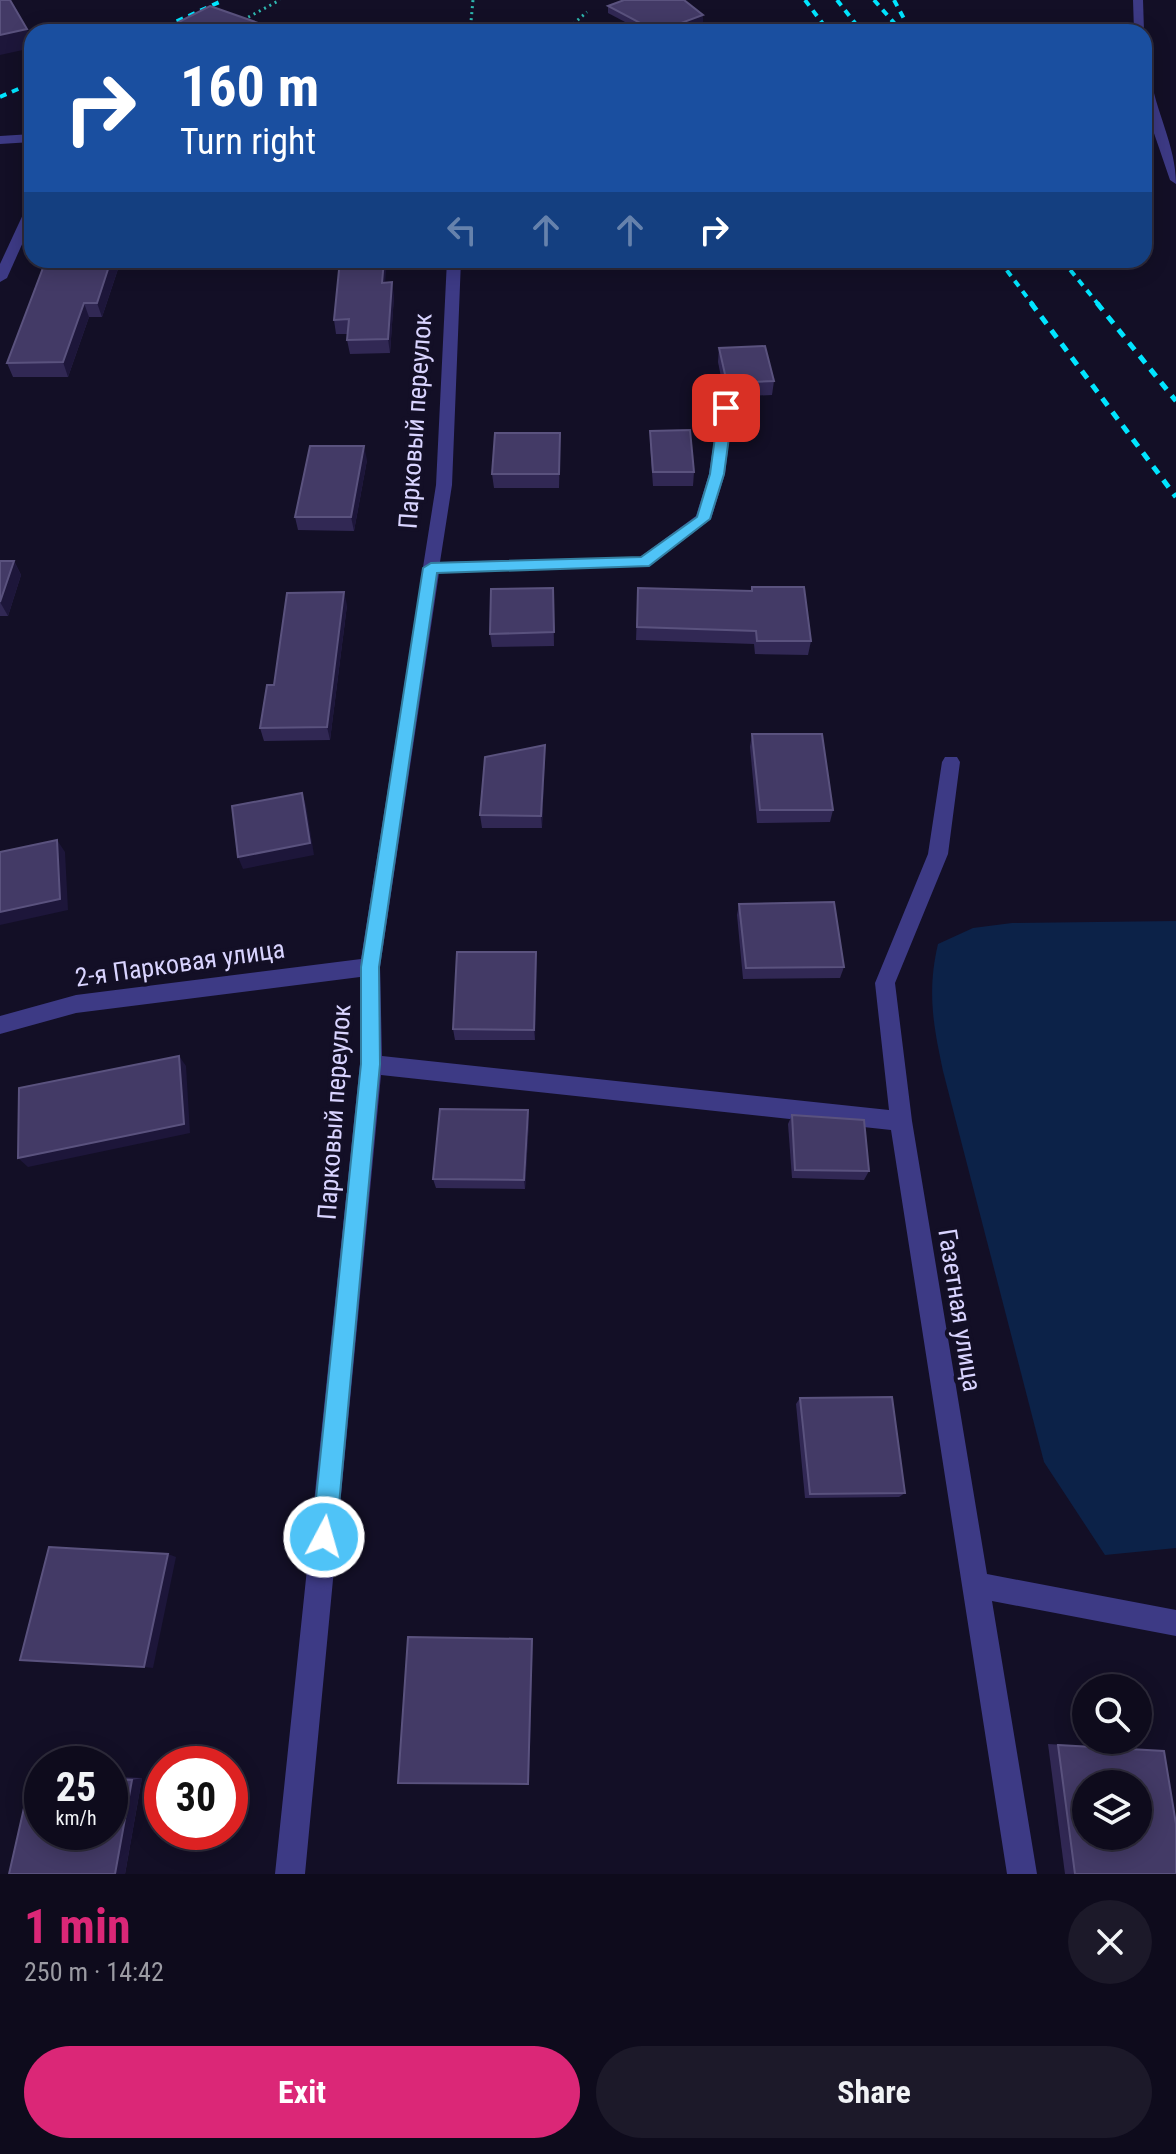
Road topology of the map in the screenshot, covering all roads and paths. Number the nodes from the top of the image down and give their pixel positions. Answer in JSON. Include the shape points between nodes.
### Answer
{"nodes":[{"id":1,"x":280,"y":0,"type":"edge"},
{"id":2,"x":473,"y":0,"type":"edge"},
{"id":3,"x":1138,"y":0,"type":"edge"},
{"id":4,"x":587,"y":12,"type":"dead end"},
{"id":5,"x":243,"y":20,"type":"edge"},
{"id":6,"x":471,"y":24,"type":"edge"},
{"id":7,"x":573,"y":24,"type":"edge"},
{"id":8,"x":1139,"y":24,"type":"edge"},
{"id":9,"x":1152,"y":110,"type":"edge"},
{"id":10,"x":24,"y":138,"type":"edge"},
{"id":11,"x":0,"y":140,"type":"edge"},
{"id":12,"x":1176,"y":180,"type":"edge"},
{"id":13,"x":24,"y":226,"type":"edge"},
{"id":14,"x":454,"y":268,"type":"edge"},
{"id":15,"x":0,"y":278,"type":"edge"},
{"id":16,"x":726,"y":408,"type":"dead end"},
{"id":17,"x":431,"y":568,"type":"junction"},
{"id":18,"x":951,"y":762,"type":"dead end"},
{"id":19,"x":370,"y":967,"type":"junction"},
{"id":20,"x":0,"y":1025,"type":"edge"},
{"id":21,"x":371,"y":1064,"type":"junction"},
{"id":22,"x":901,"y":1121,"type":"junction"},
{"id":23,"x":976,"y":1585,"type":"junction"},
{"id":24,"x":1176,"y":1623,"type":"edge"},
{"id":25,"x":290,"y":1874,"type":"edge"},
{"id":26,"x":1022,"y":1874,"type":"edge"}],
"edges":[{"from":1,"to":5,"type":"path"},
{"from":2,"to":6,"type":"path"},
{"from":3,"to":8,"type":"street"},
{"from":4,"to":7,"type":"path"},
{"from":9,"to":12,"type":"street"},
{"from":10,"to":11,"type":"street"},
{"from":13,"to":15,"type":"street"},
{"from":14,"to":17,"type":"street","name":"Парковый переулок","via":[[444,485]]},
{"from":16,"to":17,"type":"street","via":[[717,474],[703,519],[644,562]]},
{"from":17,"to":19,"type":"street","name":"Парковый переулок"},
{"from":18,"to":22,"type":"street","name":"Газетная улица","via":[[938,854],[885,983]]},
{"from":19,"to":20,"type":"street","name":"2-я Парковая улица","via":[[76,1004]]},
{"from":19,"to":21,"type":"street","name":"Парковый переулок"},
{"from":21,"to":22,"type":"street"},
{"from":21,"to":25,"type":"street","name":"Парковый переулок"},
{"from":22,"to":23,"type":"street","name":"Газетная улица"},
{"from":23,"to":24,"type":"street"},
{"from":23,"to":26,"type":"street","name":"Газетная улица"}]}
